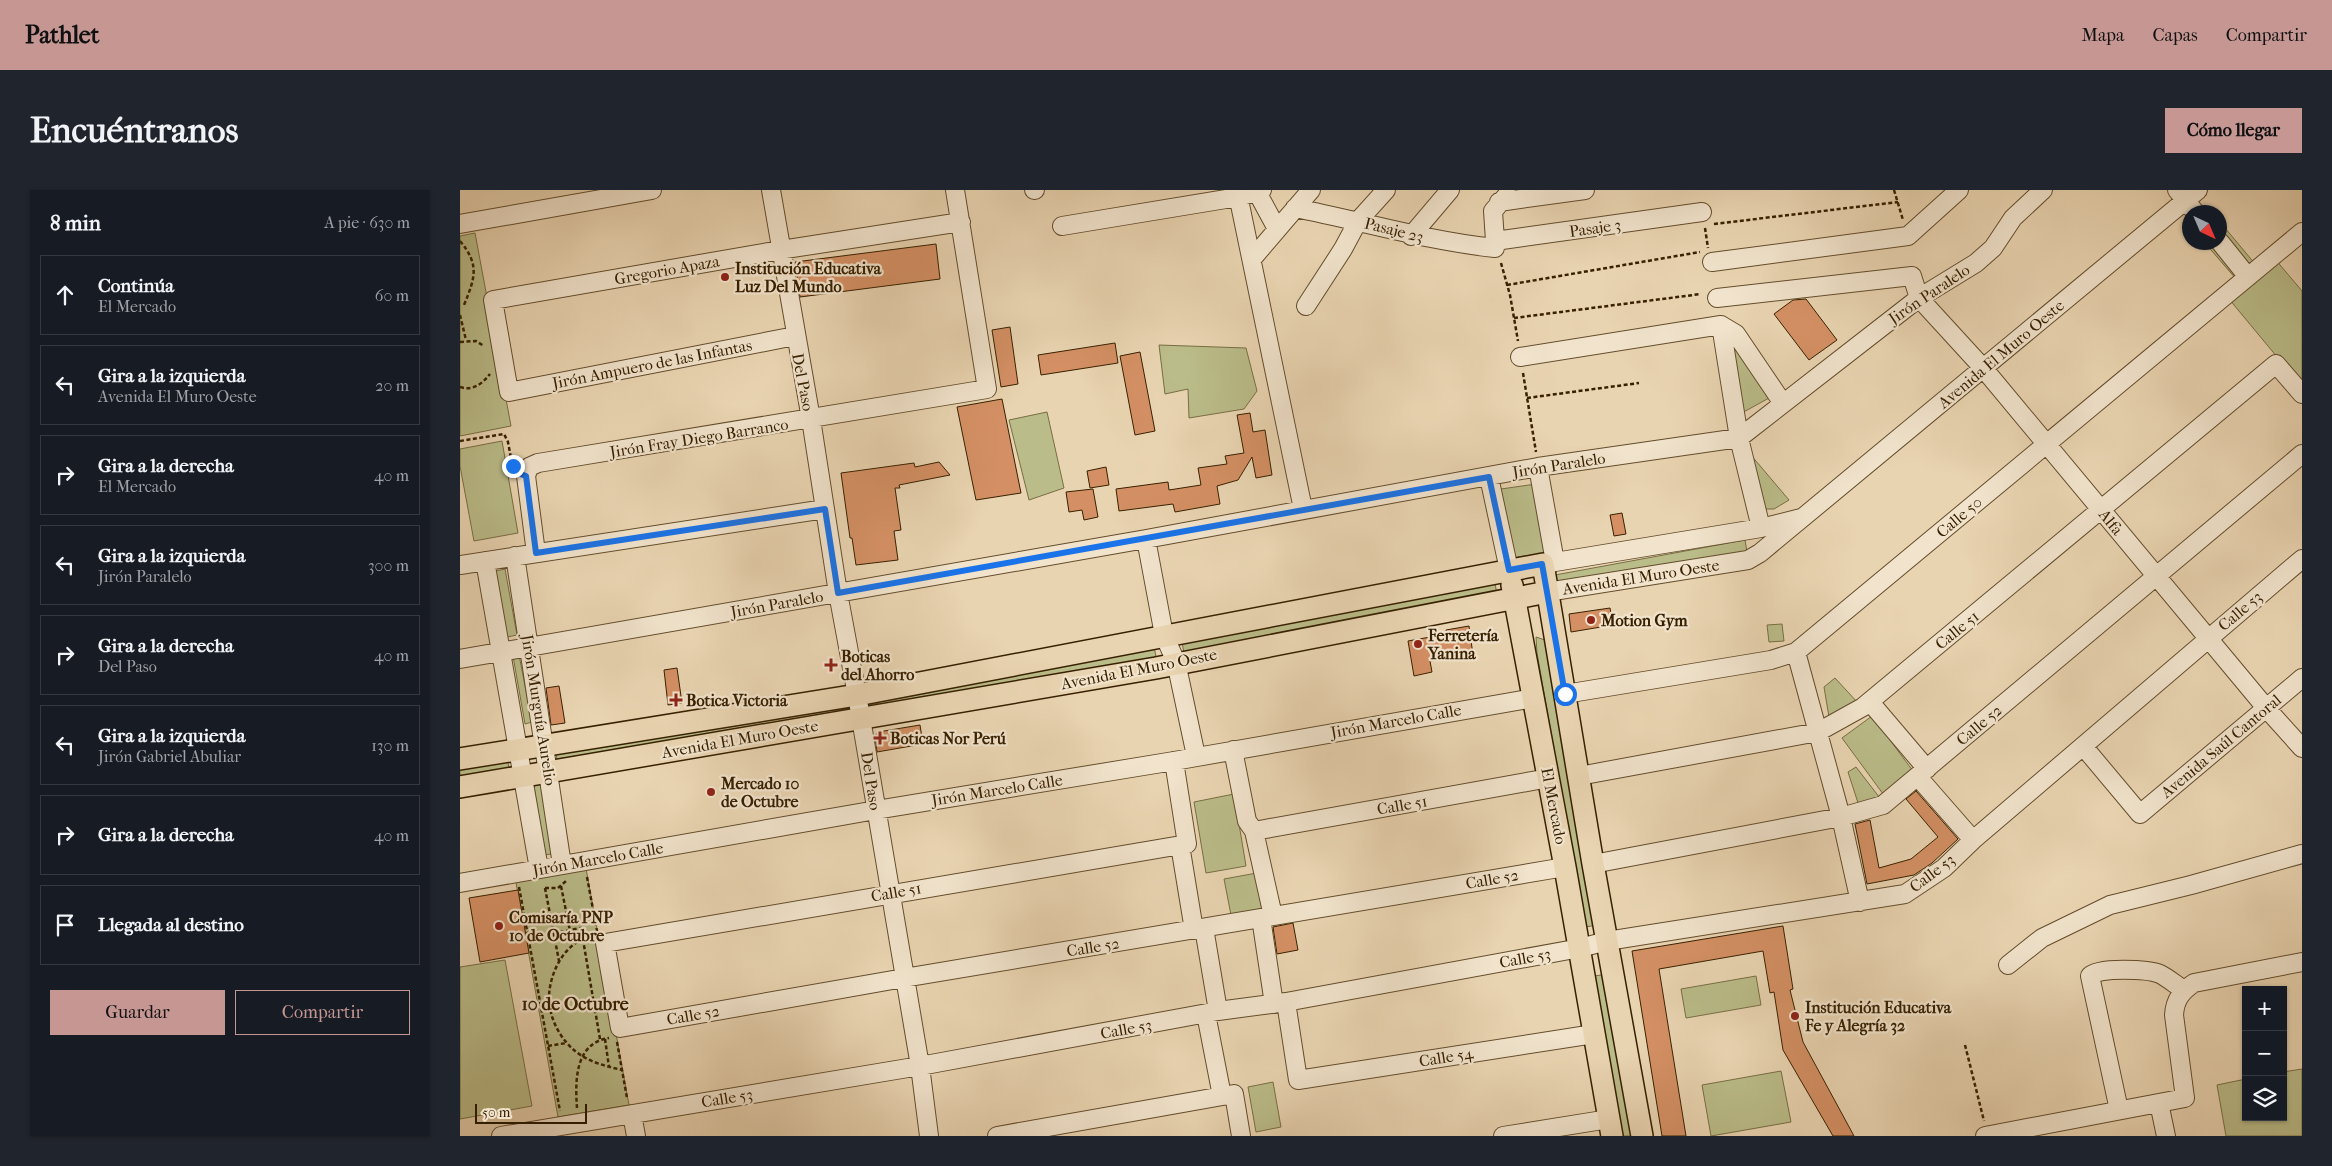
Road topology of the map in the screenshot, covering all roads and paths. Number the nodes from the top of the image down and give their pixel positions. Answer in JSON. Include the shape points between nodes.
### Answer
{"nodes":[{"id":1,"x":652,"y":190,"type":"edge"},
{"id":2,"x":771,"y":190,"type":"edge"},
{"id":3,"x":955,"y":190,"type":"edge"},
{"id":4,"x":1311,"y":190,"type":"edge"},
{"id":5,"x":1386,"y":190,"type":"edge"},
{"id":6,"x":1450,"y":190,"type":"edge"},
{"id":7,"x":1513,"y":190,"type":"edge"},
{"id":8,"x":1585,"y":190,"type":"edge"},
{"id":9,"x":1958,"y":190,"type":"edge"},
{"id":10,"x":2043,"y":190,"type":"edge"},
{"id":11,"x":1260,"y":191,"type":"edge"},
{"id":12,"x":1238,"y":194,"type":"edge"},
{"id":13,"x":2188,"y":198,"type":"edge"},
{"id":14,"x":1499,"y":202,"type":"junction"},
{"id":15,"x":1898,"y":202,"type":"dead end"},
{"id":16,"x":1295,"y":208,"type":"junction"},
{"id":17,"x":1703,"y":218,"type":"joint"},
{"id":18,"x":1358,"y":220,"type":"junction"},
{"id":19,"x":961,"y":222,"type":"junction"},
{"id":20,"x":460,"y":224,"type":"edge"},
{"id":21,"x":1062,"y":226,"type":"dead end"},
{"id":22,"x":1277,"y":229,"type":"junction"},
{"id":23,"x":2302,"y":232,"type":"edge"},
{"id":24,"x":1411,"y":236,"type":"junction"},
{"id":25,"x":460,"y":241,"type":"edge"},
{"id":26,"x":1495,"y":245,"type":"junction"},
{"id":27,"x":780,"y":250,"type":"junction"},
{"id":28,"x":2226,"y":250,"type":"edge"},
{"id":29,"x":1710,"y":256,"type":"joint"},
{"id":30,"x":1252,"y":259,"type":"junction"},
{"id":31,"x":2248,"y":277,"type":"junction"},
{"id":32,"x":1507,"y":285,"type":"dead end"},
{"id":33,"x":1712,"y":296,"type":"joint"},
{"id":34,"x":1919,"y":298,"type":"junction"},
{"id":35,"x":464,"y":305,"type":"dead end"},
{"id":36,"x":1306,"y":306,"type":"dead end"},
{"id":37,"x":460,"y":315,"type":"edge"},
{"id":38,"x":1514,"y":318,"type":"dead end"},
{"id":39,"x":1721,"y":325,"type":"junction"},
{"id":40,"x":795,"y":336,"type":"junction"},
{"id":41,"x":466,"y":340,"type":"junction"},
{"id":42,"x":460,"y":342,"type":"edge"},
{"id":43,"x":487,"y":350,"type":"dead end"},
{"id":44,"x":1520,"y":357,"type":"dead end"},
{"id":45,"x":1984,"y":369,"type":"junction"},
{"id":46,"x":491,"y":370,"type":"dead end"},
{"id":47,"x":1639,"y":384,"type":"dead end"},
{"id":48,"x":460,"y":387,"type":"edge"},
{"id":49,"x":509,"y":392,"type":"joint"},
{"id":50,"x":2302,"y":394,"type":"edge"},
{"id":51,"x":1527,"y":398,"type":"dead end"},
{"id":52,"x":1782,"y":402,"type":"junction"},
{"id":53,"x":810,"y":420,"type":"junction"},
{"id":54,"x":1738,"y":438,"type":"junction"},
{"id":55,"x":460,"y":441,"type":"edge"},
{"id":56,"x":2046,"y":445,"type":"junction"},
{"id":57,"x":2302,"y":454,"type":"edge"},
{"id":58,"x":1538,"y":467,"type":"junction"},
{"id":59,"x":527,"y":471,"type":"junction"},
{"id":60,"x":1489,"y":477,"type":"junction"},
{"id":61,"x":825,"y":509,"type":"junction"},
{"id":62,"x":1303,"y":509,"type":"junction"},
{"id":63,"x":2102,"y":511,"type":"junction"},
{"id":64,"x":1804,"y":517,"type":"junction"},
{"id":65,"x":1761,"y":528,"type":"junction"},
{"id":66,"x":1146,"y":539,"type":"junction"},
{"id":67,"x":536,"y":553,"type":"junction"},
{"id":68,"x":515,"y":556,"type":"junction"},
{"id":69,"x":2302,"y":559,"type":"edge"},
{"id":70,"x":485,"y":561,"type":"junction"},
{"id":71,"x":461,"y":562,"type":"edge"},
{"id":72,"x":1549,"y":563,"type":"junction"},
{"id":73,"x":1509,"y":570,"type":"junction"},
{"id":74,"x":2156,"y":577,"type":"junction"},
{"id":75,"x":1547,"y":592,"type":"junction"},
{"id":76,"x":838,"y":593,"type":"junction"},
{"id":77,"x":1514,"y":598,"type":"junction"},
{"id":78,"x":1164,"y":635,"type":"junction"},
{"id":79,"x":2208,"y":639,"type":"junction"},
{"id":80,"x":529,"y":647,"type":"junction"},
{"id":81,"x":501,"y":652,"type":"junction"},
{"id":82,"x":1796,"y":652,"type":"junction"},
{"id":83,"x":460,"y":659,"type":"edge"},
{"id":84,"x":1176,"y":662,"type":"junction"},
{"id":85,"x":2302,"y":678,"type":"edge"},
{"id":86,"x":1565,"y":694,"type":"junction"},
{"id":87,"x":857,"y":695,"type":"junction"},
{"id":88,"x":1534,"y":698,"type":"junction"},
{"id":89,"x":1870,"y":702,"type":"junction"},
{"id":90,"x":2267,"y":709,"type":"junction"},
{"id":91,"x":861,"y":719,"type":"junction"},
{"id":92,"x":1818,"y":732,"type":"junction"},
{"id":93,"x":544,"y":745,"type":"junction"},
{"id":94,"x":2083,"y":746,"type":"junction"},
{"id":95,"x":2302,"y":748,"type":"edge"},
{"id":96,"x":518,"y":750,"type":"junction"},
{"id":97,"x":1233,"y":750,"type":"junction"},
{"id":98,"x":1196,"y":756,"type":"junction"},
{"id":99,"x":460,"y":759,"type":"edge"},
{"id":100,"x":1174,"y":761,"type":"junction"},
{"id":101,"x":548,"y":772,"type":"junction"},
{"id":102,"x":1922,"y":773,"type":"junction"},
{"id":103,"x":523,"y":776,"type":"junction"},
{"id":104,"x":1579,"y":776,"type":"junction"},
{"id":105,"x":1549,"y":778,"type":"junction"},
{"id":106,"x":460,"y":787,"type":"edge"},
{"id":107,"x":876,"y":810,"type":"junction"},
{"id":108,"x":1841,"y":817,"type":"junction"},
{"id":109,"x":1254,"y":831,"type":"junction"},
{"id":110,"x":1973,"y":840,"type":"junction"},
{"id":111,"x":1184,"y":844,"type":"junction"},
{"id":112,"x":2302,"y":854,"type":"edge"},
{"id":113,"x":1593,"y":864,"type":"junction"},
{"id":114,"x":562,"y":865,"type":"junction"},
{"id":115,"x":1565,"y":867,"type":"junction"},
{"id":116,"x":539,"y":869,"type":"junction"},
{"id":117,"x":460,"y":883,"type":"edge"},
{"id":118,"x":518,"y":886,"type":"dead end"},
{"id":119,"x":561,"y":886,"type":"dead end"},
{"id":120,"x":545,"y":888,"type":"dead end"},
{"id":121,"x":889,"y":894,"type":"junction"},
{"id":122,"x":1860,"y":902,"type":"junction"},
{"id":123,"x":1267,"y":917,"type":"junction"},
{"id":124,"x":1199,"y":929,"type":"junction"},
{"id":125,"x":570,"y":931,"type":"junction"},
{"id":126,"x":554,"y":934,"type":"junction"},
{"id":127,"x":528,"y":938,"type":"junction"},
{"id":128,"x":582,"y":939,"type":"junction"},
{"id":129,"x":601,"y":940,"type":"junction"},
{"id":130,"x":1607,"y":940,"type":"junction"},
{"id":131,"x":1580,"y":948,"type":"junction"},
{"id":132,"x":559,"y":961,"type":"junction"},
{"id":133,"x":2302,"y":962,"type":"edge"},
{"id":134,"x":2008,"y":965,"type":"dead end"},
{"id":135,"x":904,"y":978,"type":"junction"},
{"id":136,"x":2184,"y":990,"type":"junction"},
{"id":137,"x":1280,"y":1003,"type":"junction"},
{"id":138,"x":1212,"y":1013,"type":"junction"},
{"id":139,"x":618,"y":1032,"type":"junction"},
{"id":140,"x":1594,"y":1034,"type":"junction"},
{"id":141,"x":605,"y":1038,"type":"junction"},
{"id":142,"x":600,"y":1039,"type":"junction"},
{"id":143,"x":566,"y":1043,"type":"junction"},
{"id":144,"x":1965,"y":1045,"type":"dead end"},
{"id":145,"x":548,"y":1046,"type":"junction"},
{"id":146,"x":582,"y":1057,"type":"junction"},
{"id":147,"x":920,"y":1066,"type":"junction"},
{"id":148,"x":609,"y":1067,"type":"junction"},
{"id":149,"x":622,"y":1070,"type":"dead end"},
{"id":150,"x":1228,"y":1095,"type":"junction"},
{"id":151,"x":2159,"y":1103,"type":"junction"},
{"id":152,"x":2119,"y":1110,"type":"junction"},
{"id":153,"x":578,"y":1112,"type":"dead end"},
{"id":154,"x":632,"y":1114,"type":"junction"},
{"id":155,"x":560,"y":1115,"type":"dead end"},
{"id":156,"x":1610,"y":1127,"type":"edge"},
{"id":157,"x":501,"y":1136,"type":"edge"},
{"id":158,"x":636,"y":1136,"type":"edge"},
{"id":159,"x":929,"y":1136,"type":"edge"},
{"id":160,"x":997,"y":1136,"type":"edge"},
{"id":161,"x":1241,"y":1136,"type":"edge"},
{"id":162,"x":1503,"y":1136,"type":"edge"},
{"id":163,"x":1642,"y":1136,"type":"edge"},
{"id":164,"x":1986,"y":1136,"type":"edge"},
{"id":165,"x":2166,"y":1136,"type":"edge"}],
"edges":[{"from":1,"to":20,"type":"street"},
{"from":2,"to":27,"type":"street","name":"Del Paso"},
{"from":3,"to":19,"type":"street"},
{"from":4,"to":16,"type":"street"},
{"from":5,"to":18,"type":"street"},
{"from":6,"to":24,"type":"street"},
{"from":7,"to":14,"type":"street"},
{"from":8,"to":14,"type":"street"},
{"from":9,"to":29,"type":"street","via":[[1908,236]]},
{"from":10,"to":34,"type":"street","name":"Jirón Paralelo","via":[[2013,218],[1993,248],[1976,263]]},
{"from":11,"to":12,"type":"street"},
{"from":11,"to":22,"type":"street"},
{"from":12,"to":21,"type":"street"},
{"from":12,"to":30,"type":"street"},
{"from":13,"to":45,"type":"street","name":"Avenida El Muro Oeste"},
{"from":14,"to":26,"type":"street","via":[[1494,211]]},
{"from":15,"to":17,"type":"path"},
{"from":16,"to":18,"type":"street","name":"Pasaje 23"},
{"from":16,"to":22,"type":"street"},
{"from":17,"to":26,"type":"street","name":"Pasaje 3"},
{"from":18,"to":24,"type":"street","name":"Pasaje 23"},
{"from":18,"to":36,"type":"street"},
{"from":19,"to":27,"type":"street","name":"Gregorio Apaza"},
{"from":19,"to":53,"type":"street","name":"Jirón Fray Diego Barranco","via":[[987,389]]},
{"from":22,"to":30,"type":"street"},
{"from":23,"to":31,"type":"street","name":"Calle 50"},
{"from":24,"to":26,"type":"street","name":"Pasaje 23"},
{"from":25,"to":35,"type":"path","via":[[473,262],[474,280]]},
{"from":27,"to":40,"type":"street","name":"Del Paso"},
{"from":27,"to":49,"type":"street","name":"Gregorio Apaza","via":[[493,300]]},
{"from":28,"to":31,"type":"street"},
{"from":29,"to":32,"type":"path"},
{"from":30,"to":62,"type":"street"},
{"from":31,"to":56,"type":"street","name":"Calle 50"},
{"from":33,"to":34,"type":"street","via":[[1912,276]]},
{"from":33,"to":38,"type":"path"},
{"from":34,"to":45,"type":"street","name":"Alfa"},
{"from":34,"to":52,"type":"street","name":"Jirón Paralelo"},
{"from":37,"to":41,"type":"path"},
{"from":39,"to":44,"type":"street"},
{"from":39,"to":52,"type":"street","via":[[1736,334]]},
{"from":39,"to":54,"type":"street"},
{"from":40,"to":49,"type":"street","name":"Jirón Ampuero de las Infantas"},
{"from":40,"to":53,"type":"street","name":"Del Paso"},
{"from":41,"to":42,"type":"path"},
{"from":41,"to":43,"type":"path","via":[[476,341]]},
{"from":45,"to":56,"type":"street","name":"Alfa"},
{"from":45,"to":64,"type":"street","name":"Avenida El Muro Oeste"},
{"from":46,"to":48,"type":"path","via":[[483,382],[474,387]]},
{"from":47,"to":51,"type":"path"},
{"from":50,"to":63,"type":"street","name":"Calle 51","via":[[2276,364]]},
{"from":52,"to":54,"type":"street","name":"Jirón Paralelo"},
{"from":53,"to":59,"type":"street","name":"Jirón Fray Diego Barranco","via":[[538,463]]},
{"from":53,"to":61,"type":"street","name":"Del Paso"},
{"from":54,"to":58,"type":"street","name":"Jirón Paralelo"},
{"from":54,"to":65,"type":"street"},
{"from":55,"to":59,"type":"path","via":[[504,434],[513,466],[518,473]]},
{"from":56,"to":63,"type":"street","name":"Alfa"},
{"from":56,"to":82,"type":"street","name":"Calle 50"},
{"from":57,"to":74,"type":"street","name":"Calle 52"},
{"from":58,"to":60,"type":"street","name":"Jirón Paralelo"},
{"from":58,"to":72,"type":"street"},
{"from":59,"to":67,"type":"street"},
{"from":60,"to":62,"type":"street","name":"Jirón Paralelo"},
{"from":60,"to":73,"type":"street","name":"El Mercado"},
{"from":61,"to":67,"type":"street"},
{"from":61,"to":76,"type":"street","name":"Del Paso"},
{"from":62,"to":66,"type":"street","name":"Jirón Paralelo"},
{"from":63,"to":74,"type":"street","name":"Alfa"},
{"from":63,"to":89,"type":"street","name":"Calle 51"},
{"from":64,"to":65,"type":"street","name":"Avenida El Muro Oeste"},
{"from":64,"to":75,"type":"street","name":"Avenida El Muro Oeste","via":[[1748,560]]},
{"from":65,"to":72,"type":"street","name":"Avenida El Muro Oeste"},
{"from":66,"to":76,"type":"street","name":"Jirón Paralelo"},
{"from":66,"to":78,"type":"street"},
{"from":67,"to":68,"type":"street"},
{"from":68,"to":70,"type":"street"},
{"from":68,"to":80,"type":"street","name":"Jirón Murguía Aurelio"},
{"from":69,"to":79,"type":"street","name":"Calle 53"},
{"from":70,"to":71,"type":"street"},
{"from":70,"to":81,"type":"street","name":"Jirón Murguía Aurelio"},
{"from":72,"to":73,"type":"main road","name":"Avenida El Muro Oeste"},
{"from":72,"to":75,"type":"main road","name":"El Mercado"},
{"from":73,"to":77,"type":"main road","name":"El Mercado"},
{"from":73,"to":78,"type":"main road","name":"Avenida El Muro Oeste"},
{"from":74,"to":79,"type":"street","name":"Alfa"},
{"from":74,"to":102,"type":"street","name":"Calle 52"},
{"from":75,"to":77,"type":"main road","name":"Avenida El Muro Oeste"},
{"from":75,"to":86,"type":"main road","name":"El Mercado"},
{"from":76,"to":80,"type":"street","name":"Jirón Paralelo"},
{"from":76,"to":87,"type":"street","name":"Del Paso"},
{"from":77,"to":84,"type":"main road","name":"Avenida El Muro Oeste"},
{"from":77,"to":88,"type":"main road","name":"El Mercado"},
{"from":78,"to":84,"type":"street"},
{"from":78,"to":87,"type":"main road","name":"Avenida El Muro Oeste"},
{"from":79,"to":90,"type":"street","name":"Alfa"},
{"from":79,"to":94,"type":"street","name":"Calle 53"},
{"from":80,"to":81,"type":"street","name":"Jirón Paralelo"},
{"from":80,"to":93,"type":"street","name":"Jirón Murguía Aurelio"},
{"from":81,"to":83,"type":"street","name":"Jirón Paralelo"},
{"from":81,"to":96,"type":"street","name":"Jirón Murguía Aurelio"},
{"from":82,"to":86,"type":"street","name":"Calle 50","via":[[1771,660]]},
{"from":82,"to":92,"type":"street"},
{"from":84,"to":91,"type":"main road","name":"Avenida El Muro Oeste"},
{"from":84,"to":98,"type":"street"},
{"from":85,"to":90,"type":"street","name":"Avenida Saúl Cantoral"},
{"from":86,"to":104,"type":"main road","name":"El Mercado"},
{"from":87,"to":91,"type":"street","name":"Del Paso"},
{"from":87,"to":93,"type":"main road","name":"Avenida El Muro Oeste"},
{"from":88,"to":97,"type":"street","name":"Jirón Marcelo Calle"},
{"from":88,"to":105,"type":"main road","name":"El Mercado"},
{"from":89,"to":92,"type":"street","name":"Calle 51"},
{"from":89,"to":102,"type":"street"},
{"from":90,"to":94,"type":"street","name":"Avenida Saúl Cantoral","via":[[2140,814]]},
{"from":90,"to":95,"type":"street","name":"Alfa"},
{"from":91,"to":101,"type":"main road","name":"Avenida El Muro Oeste"},
{"from":91,"to":107,"type":"street","name":"Del Paso"},
{"from":92,"to":104,"type":"street","name":"Calle 51"},
{"from":92,"to":108,"type":"street"},
{"from":93,"to":96,"type":"main road","name":"Avenida El Muro Oeste"},
{"from":93,"to":101,"type":"street","name":"Jirón Murguía Aurelio"},
{"from":94,"to":110,"type":"street","name":"Calle 53"},
{"from":96,"to":99,"type":"main road","name":"Avenida El Muro Oeste"},
{"from":96,"to":103,"type":"street","name":"Jirón Murguía Aurelio"},
{"from":97,"to":98,"type":"street","name":"Jirón Marcelo Calle"},
{"from":97,"to":109,"type":"street","via":[[1247,822]]},
{"from":98,"to":100,"type":"street","name":"Jirón Marcelo Calle"},
{"from":100,"to":107,"type":"street","name":"Jirón Marcelo Calle"},
{"from":100,"to":111,"type":"street"},
{"from":101,"to":103,"type":"main road","name":"Avenida El Muro Oeste"},
{"from":101,"to":114,"type":"street","name":"Jirón Murguía Aurelio"},
{"from":102,"to":108,"type":"street","name":"Calle 52","via":[[1883,805]]},
{"from":102,"to":110,"type":"street"},
{"from":103,"to":106,"type":"main road","name":"Avenida El Muro Oeste"},
{"from":103,"to":116,"type":"street","name":"Jirón Murguía Aurelio"},
{"from":104,"to":113,"type":"main road","name":"El Mercado"},
{"from":105,"to":109,"type":"street","name":"Calle 51"},
{"from":105,"to":115,"type":"main road","name":"El Mercado"},
{"from":107,"to":114,"type":"street","name":"Jirón Marcelo Calle"},
{"from":107,"to":121,"type":"street","name":"Del Paso"},
{"from":108,"to":113,"type":"street","name":"Calle 52"},
{"from":108,"to":122,"type":"street"},
{"from":109,"to":123,"type":"street"},
{"from":110,"to":122,"type":"street","name":"Calle 53","via":[[1944,868],[1905,894]]},
{"from":111,"to":121,"type":"street","name":"Calle 51"},
{"from":111,"to":124,"type":"street"},
{"from":112,"to":134,"type":"street","via":[[2110,904],[2042,938]]},
{"from":113,"to":130,"type":"main road","name":"El Mercado"},
{"from":114,"to":116,"type":"street","name":"Jirón Marcelo Calle"},
{"from":115,"to":123,"type":"street","name":"Calle 52"},
{"from":115,"to":131,"type":"main road","name":"El Mercado"},
{"from":116,"to":117,"type":"street","name":"Jirón Marcelo Calle"},
{"from":118,"to":127,"type":"path"},
{"from":119,"to":125,"type":"path"},
{"from":120,"to":126,"type":"path"},
{"from":121,"to":129,"type":"street","name":"Calle 51"},
{"from":121,"to":135,"type":"street","name":"Del Paso"},
{"from":122,"to":130,"type":"street","name":"Calle 53"},
{"from":123,"to":124,"type":"street","name":"Calle 52"},
{"from":123,"to":137,"type":"street"},
{"from":124,"to":135,"type":"street","name":"Calle 52"},
{"from":124,"to":138,"type":"street"},
{"from":125,"to":126,"type":"path"},
{"from":125,"to":128,"type":"path","via":[[581,928]]},
{"from":126,"to":127,"type":"path"},
{"from":126,"to":132,"type":"path"},
{"from":127,"to":145,"type":"path"},
{"from":128,"to":129,"type":"path"},
{"from":128,"to":132,"type":"path"},
{"from":128,"to":142,"type":"path"},
{"from":129,"to":139,"type":"street"},
{"from":130,"to":131,"type":"street","name":"Calle 53"},
{"from":130,"to":163,"type":"main road","name":"El Mercado"},
{"from":131,"to":137,"type":"street","name":"Calle 53"},
{"from":131,"to":140,"type":"main road","name":"El Mercado"},
{"from":132,"to":143,"type":"path","via":[[550,985],[549,1000],[556,1026]]},
{"from":133,"to":136,"type":"street","via":[[2194,983]]},
{"from":135,"to":139,"type":"street","name":"Calle 52"},
{"from":135,"to":147,"type":"street","name":"Del Paso"},
{"from":136,"to":151,"type":"street","via":[[2175,1003],[2174,1015],[2185,1098]]},
{"from":136,"to":152,"type":"street","via":[[2160,974],[2128,970],[2097,971],[2090,976]]},
{"from":137,"to":138,"type":"street","name":"Calle 53"},
{"from":137,"to":140,"type":"street","name":"Calle 54","via":[[1298,1080]]},
{"from":138,"to":147,"type":"street","name":"Calle 53"},
{"from":138,"to":150,"type":"street"},
{"from":139,"to":141,"type":"path"},
{"from":140,"to":156,"type":"main road","name":"El Mercado"},
{"from":141,"to":142,"type":"path"},
{"from":141,"to":148,"type":"path"},
{"from":142,"to":146,"type":"path"},
{"from":143,"to":145,"type":"path"},
{"from":143,"to":146,"type":"path"},
{"from":144,"to":164,"type":"path"},
{"from":145,"to":155,"type":"path"},
{"from":146,"to":148,"type":"path"},
{"from":146,"to":153,"type":"path","via":[[576,1077]]},
{"from":147,"to":154,"type":"street","name":"Calle 53"},
{"from":147,"to":159,"type":"street","name":"Del Paso"},
{"from":148,"to":149,"type":"path"},
{"from":150,"to":160,"type":"street"},
{"from":150,"to":161,"type":"street"},
{"from":151,"to":152,"type":"street"},
{"from":151,"to":165,"type":"street"},
{"from":152,"to":164,"type":"street"},
{"from":154,"to":157,"type":"street","name":"Calle 53"},
{"from":154,"to":158,"type":"street"},
{"from":156,"to":162,"type":"street"}]}
